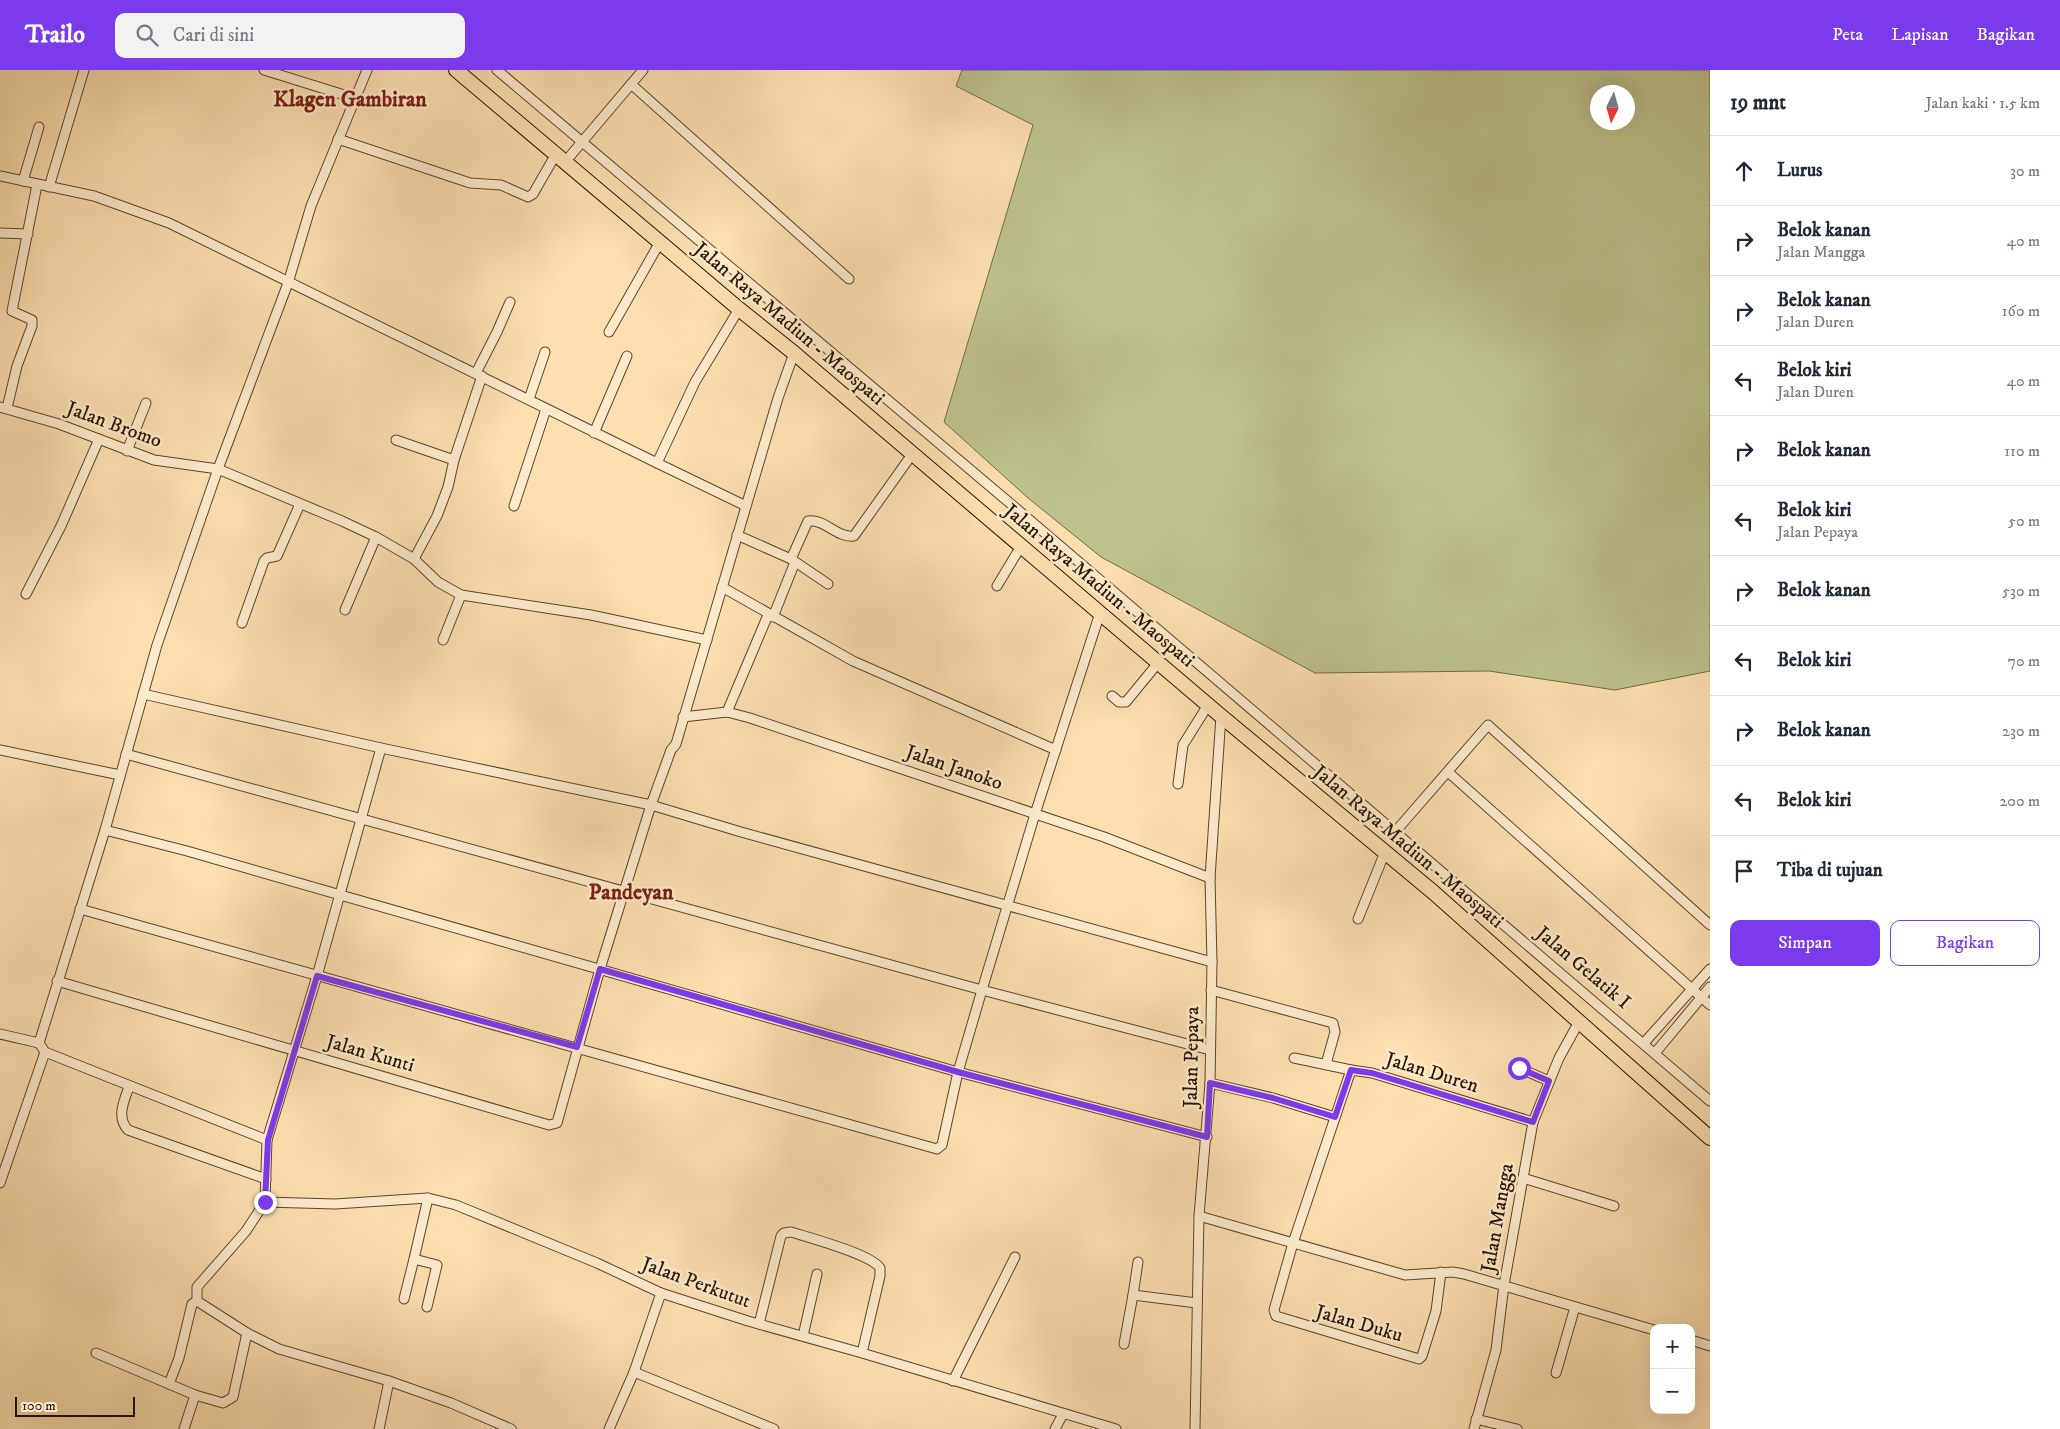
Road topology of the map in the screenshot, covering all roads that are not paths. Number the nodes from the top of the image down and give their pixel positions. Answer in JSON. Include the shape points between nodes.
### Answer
{"nodes":[{"id":1,"x":84,"y":70,"type":"edge"},
{"id":2,"x":264,"y":70,"type":"edge"},
{"id":3,"x":367,"y":70,"type":"edge"},
{"id":4,"x":456,"y":70,"type":"edge"},
{"id":5,"x":497,"y":70,"type":"edge"},
{"id":6,"x":643,"y":70,"type":"edge"},
{"id":7,"x":632,"y":84,"type":"junction"},
{"id":8,"x":354,"y":98,"type":"junction"},
{"id":9,"x":40,"y":127,"type":"dead end"},
{"id":10,"x":338,"y":139,"type":"junction"},
{"id":11,"x":583,"y":141,"type":"junction"},
{"id":12,"x":561,"y":158,"type":"junction"},
{"id":13,"x":0,"y":176,"type":"edge"},
{"id":14,"x":23,"y":182,"type":"junction"},
{"id":15,"x":37,"y":185,"type":"junction"},
{"id":16,"x":49,"y":188,"type":"junction"},
{"id":17,"x":0,"y":233,"type":"edge"},
{"id":18,"x":28,"y":234,"type":"junction"},
{"id":19,"x":660,"y":242,"type":"junction"},
{"id":20,"x":849,"y":279,"type":"dead end"},
{"id":21,"x":288,"y":283,"type":"junction"},
{"id":22,"x":510,"y":302,"type":"dead end"},
{"id":23,"x":739,"y":309,"type":"junction"},
{"id":24,"x":609,"y":332,"type":"dead end"},
{"id":25,"x":545,"y":352,"type":"dead end"},
{"id":26,"x":794,"y":353,"type":"junction"},
{"id":27,"x":627,"y":356,"type":"dead end"},
{"id":28,"x":479,"y":375,"type":"junction"},
{"id":29,"x":529,"y":399,"type":"junction"},
{"id":30,"x":146,"y":403,"type":"dead end"},
{"id":31,"x":2,"y":408,"type":"edge"},
{"id":32,"x":546,"y":409,"type":"junction"},
{"id":33,"x":594,"y":433,"type":"junction"},
{"id":34,"x":99,"y":439,"type":"junction"},
{"id":35,"x":396,"y":440,"type":"dead end"},
{"id":36,"x":127,"y":451,"type":"junction"},
{"id":37,"x":913,"y":453,"type":"junction"},
{"id":38,"x":454,"y":460,"type":"junction"},
{"id":39,"x":657,"y":464,"type":"junction"},
{"id":40,"x":218,"y":469,"type":"junction"},
{"id":41,"x":300,"y":504,"type":"junction"},
{"id":42,"x":514,"y":506,"type":"dead end"},
{"id":43,"x":746,"y":506,"type":"junction"},
{"id":44,"x":737,"y":535,"type":"junction"},
{"id":45,"x":376,"y":537,"type":"junction"},
{"id":46,"x":1021,"y":546,"type":"junction"},
{"id":47,"x":414,"y":560,"type":"junction"},
{"id":48,"x":793,"y":560,"type":"junction"},
{"id":49,"x":828,"y":584,"type":"dead end"},
{"id":50,"x":997,"y":586,"type":"dead end"},
{"id":51,"x":722,"y":587,"type":"junction"},
{"id":52,"x":26,"y":594,"type":"dead end"},
{"id":53,"x":461,"y":595,"type":"junction"},
{"id":54,"x":345,"y":610,"type":"dead end"},
{"id":55,"x":1100,"y":613,"type":"junction"},
{"id":56,"x":770,"y":616,"type":"junction"},
{"id":57,"x":242,"y":623,"type":"dead end"},
{"id":58,"x":443,"y":640,"type":"dead end"},
{"id":59,"x":706,"y":640,"type":"junction"},
{"id":60,"x":1158,"y":663,"type":"junction"},
{"id":61,"x":143,"y":694,"type":"junction"},
{"id":62,"x":1112,"y":696,"type":"dead end"},
{"id":63,"x":1208,"y":705,"type":"junction"},
{"id":64,"x":727,"y":712,"type":"junction"},
{"id":65,"x":1221,"y":716,"type":"junction"},
{"id":66,"x":683,"y":717,"type":"junction"},
{"id":67,"x":380,"y":748,"type":"junction"},
{"id":68,"x":0,"y":750,"type":"edge"},
{"id":69,"x":1056,"y":750,"type":"junction"},
{"id":70,"x":126,"y":754,"type":"junction"},
{"id":71,"x":1448,"y":772,"type":"junction"},
{"id":72,"x":120,"y":775,"type":"junction"},
{"id":73,"x":1178,"y":784,"type":"dead end"},
{"id":74,"x":651,"y":805,"type":"junction"},
{"id":75,"x":1035,"y":814,"type":"junction"},
{"id":76,"x":361,"y":817,"type":"junction"},
{"id":77,"x":106,"y":830,"type":"junction"},
{"id":78,"x":1396,"y":832,"type":"junction"},
{"id":79,"x":1385,"y":852,"type":"junction"},
{"id":80,"x":1210,"y":878,"type":"junction"},
{"id":81,"x":625,"y":891,"type":"junction"},
{"id":82,"x":338,"y":896,"type":"junction"},
{"id":83,"x":1008,"y":905,"type":"junction"},
{"id":84,"x":80,"y":909,"type":"junction"},
{"id":85,"x":1358,"y":919,"type":"dead end"},
{"id":86,"x":1710,"y":925,"type":"edge"},
{"id":87,"x":1212,"y":962,"type":"junction"},
{"id":88,"x":600,"y":969,"type":"junction"},
{"id":89,"x":1710,"y":969,"type":"edge"},
{"id":90,"x":317,"y":976,"type":"junction"},
{"id":91,"x":57,"y":981,"type":"junction"},
{"id":92,"x":1710,"y":987,"type":"edge"},
{"id":93,"x":1692,"y":989,"type":"junction"},
{"id":94,"x":982,"y":990,"type":"junction"},
{"id":95,"x":1211,"y":990,"type":"junction"},
{"id":96,"x":1701,"y":998,"type":"junction"},
{"id":97,"x":1710,"y":1005,"type":"edge"},
{"id":98,"x":1580,"y":1020,"type":"junction"},
{"id":99,"x":0,"y":1034,"type":"edge"},
{"id":100,"x":39,"y":1043,"type":"junction"},
{"id":101,"x":1644,"y":1043,"type":"junction"},
{"id":102,"x":577,"y":1047,"type":"junction"},
{"id":103,"x":295,"y":1050,"type":"junction"},
{"id":104,"x":1210,"y":1050,"type":"junction"},
{"id":105,"x":45,"y":1052,"type":"junction"},
{"id":106,"x":1656,"y":1053,"type":"junction"},
{"id":107,"x":1294,"y":1058,"type":"dead end"},
{"id":108,"x":1326,"y":1064,"type":"junction"},
{"id":109,"x":1519,"y":1068,"type":"dead end"},
{"id":110,"x":1351,"y":1070,"type":"junction"},
{"id":111,"x":958,"y":1072,"type":"junction"},
{"id":112,"x":1549,"y":1081,"type":"junction"},
{"id":113,"x":1210,"y":1083,"type":"junction"},
{"id":114,"x":129,"y":1087,"type":"junction"},
{"id":115,"x":1710,"y":1101,"type":"edge"},
{"id":116,"x":1335,"y":1117,"type":"junction"},
{"id":117,"x":1533,"y":1122,"type":"junction"},
{"id":118,"x":1207,"y":1137,"type":"junction"},
{"id":119,"x":1710,"y":1138,"type":"edge"},
{"id":120,"x":268,"y":1140,"type":"junction"},
{"id":121,"x":1523,"y":1178,"type":"junction"},
{"id":122,"x":266,"y":1179,"type":"junction"},
{"id":123,"x":0,"y":1183,"type":"edge"},
{"id":124,"x":428,"y":1198,"type":"junction"},
{"id":125,"x":265,"y":1202,"type":"junction"},
{"id":126,"x":1614,"y":1206,"type":"dead end"},
{"id":127,"x":1199,"y":1216,"type":"junction"},
{"id":128,"x":1294,"y":1243,"type":"junction"},
{"id":129,"x":1015,"y":1257,"type":"dead end"},
{"id":130,"x":414,"y":1259,"type":"junction"},
{"id":131,"x":1138,"y":1262,"type":"dead end"},
{"id":132,"x":1442,"y":1272,"type":"junction"},
{"id":133,"x":817,"y":1274,"type":"dead end"},
{"id":134,"x":1504,"y":1286,"type":"junction"},
{"id":135,"x":662,"y":1293,"type":"junction"},
{"id":136,"x":1133,"y":1295,"type":"junction"},
{"id":137,"x":404,"y":1298,"type":"dead end"},
{"id":138,"x":197,"y":1300,"type":"junction"},
{"id":139,"x":1197,"y":1303,"type":"junction"},
{"id":140,"x":1575,"y":1306,"type":"junction"},
{"id":141,"x":427,"y":1307,"type":"dead end"},
{"id":142,"x":759,"y":1324,"type":"junction"},
{"id":143,"x":1650,"y":1329,"type":"edge"},
{"id":144,"x":247,"y":1333,"type":"junction"},
{"id":145,"x":803,"y":1336,"type":"junction"},
{"id":146,"x":1695,"y":1341,"type":"edge"},
{"id":147,"x":1124,"y":1344,"type":"dead end"},
{"id":148,"x":1710,"y":1346,"type":"edge"},
{"id":149,"x":862,"y":1352,"type":"junction"},
{"id":150,"x":96,"y":1354,"type":"dead end"},
{"id":151,"x":634,"y":1372,"type":"junction"},
{"id":152,"x":1556,"y":1373,"type":"dead end"},
{"id":153,"x":390,"y":1381,"type":"junction"},
{"id":154,"x":952,"y":1381,"type":"junction"},
{"id":155,"x":169,"y":1384,"type":"junction"},
{"id":156,"x":194,"y":1395,"type":"junction"},
{"id":157,"x":1063,"y":1414,"type":"junction"},
{"id":158,"x":1476,"y":1419,"type":"junction"},
{"id":159,"x":184,"y":1429,"type":"edge"},
{"id":160,"x":378,"y":1429,"type":"edge"},
{"id":161,"x":511,"y":1429,"type":"edge"},
{"id":162,"x":609,"y":1429,"type":"edge"},
{"id":163,"x":774,"y":1429,"type":"edge"},
{"id":164,"x":1055,"y":1429,"type":"edge"},
{"id":165,"x":1116,"y":1429,"type":"edge"},
{"id":166,"x":1195,"y":1429,"type":"edge"},
{"id":167,"x":1474,"y":1429,"type":"edge"},
{"id":168,"x":1517,"y":1429,"type":"edge"}],
"edges":[{"from":1,"to":16,"type":"street"},
{"from":2,"to":8,"type":"street"},
{"from":3,"to":8,"type":"street"},
{"from":4,"to":12,"type":"highway","name":"Jalan Raya Madiun - Maospati"},
{"from":5,"to":11,"type":"street","name":"Jalan Gelatik I"},
{"from":6,"to":7,"type":"street"},
{"from":7,"to":11,"type":"street"},
{"from":7,"to":20,"type":"street"},
{"from":8,"to":10,"type":"street"},
{"from":9,"to":14,"type":"street"},
{"from":10,"to":12,"type":"street","via":[[470,183],[501,185],[528,197]]},
{"from":10,"to":21,"type":"street","via":[[311,206]]},
{"from":11,"to":12,"type":"street"},
{"from":11,"to":78,"type":"street","name":"Jalan Gelatik I"},
{"from":12,"to":19,"type":"highway","name":"Jalan Raya Madiun - Maospati"},
{"from":13,"to":14,"type":"street"},
{"from":14,"to":15,"type":"street"},
{"from":15,"to":16,"type":"street"},
{"from":15,"to":18,"type":"street"},
{"from":16,"to":21,"type":"street","via":[[94,196],[170,224]]},
{"from":17,"to":18,"type":"street"},
{"from":18,"to":31,"type":"street","via":[[12,311],[32,322]]},
{"from":19,"to":23,"type":"highway","name":"Jalan Raya Madiun - Maospati"},
{"from":19,"to":24,"type":"street"},
{"from":21,"to":28,"type":"street"},
{"from":21,"to":40,"type":"street"},
{"from":22,"to":28,"type":"street"},
{"from":23,"to":26,"type":"highway","name":"Jalan Raya Madiun - Maospati"},
{"from":23,"to":39,"type":"street","via":[[695,382]]},
{"from":25,"to":29,"type":"street"},
{"from":26,"to":37,"type":"highway","name":"Jalan Raya Madiun - Maospati"},
{"from":26,"to":43,"type":"street"},
{"from":27,"to":33,"type":"street"},
{"from":28,"to":29,"type":"street"},
{"from":28,"to":38,"type":"street"},
{"from":29,"to":32,"type":"street"},
{"from":30,"to":36,"type":"street"},
{"from":31,"to":34,"type":"street","name":"Jalan Bromo"},
{"from":32,"to":33,"type":"street"},
{"from":32,"to":42,"type":"street"},
{"from":33,"to":39,"type":"street"},
{"from":34,"to":36,"type":"street","name":"Jalan Bromo"},
{"from":34,"to":52,"type":"street","via":[[61,526]]},
{"from":35,"to":38,"type":"street"},
{"from":36,"to":40,"type":"street","name":"Jalan Bromo","via":[[176,465]]},
{"from":37,"to":46,"type":"highway","name":"Jalan Raya Madiun - Maospati"},
{"from":37,"to":48,"type":"street","via":[[854,536],[846,537],[817,520],[808,521]]},
{"from":38,"to":47,"type":"street","via":[[437,516]]},
{"from":39,"to":43,"type":"street"},
{"from":40,"to":41,"type":"street","name":"Jalan Bromo"},
{"from":40,"to":61,"type":"street","via":[[157,644]]},
{"from":41,"to":45,"type":"street","name":"Jalan Bromo"},
{"from":41,"to":57,"type":"street","via":[[278,556],[264,561]]},
{"from":43,"to":44,"type":"street"},
{"from":44,"to":48,"type":"street"},
{"from":44,"to":51,"type":"street"},
{"from":45,"to":47,"type":"street","name":"Jalan Bromo"},
{"from":45,"to":54,"type":"street"},
{"from":46,"to":50,"type":"street"},
{"from":46,"to":55,"type":"highway","name":"Jalan Raya Madiun - Maospati"},
{"from":47,"to":53,"type":"street","name":"Jalan Bromo","via":[[442,585]]},
{"from":48,"to":49,"type":"street"},
{"from":48,"to":56,"type":"street"},
{"from":51,"to":56,"type":"street"},
{"from":51,"to":59,"type":"street"},
{"from":53,"to":58,"type":"street"},
{"from":53,"to":59,"type":"street","via":[[591,615]]},
{"from":55,"to":60,"type":"highway","name":"Jalan Raya Madiun - Maospati"},
{"from":55,"to":69,"type":"street"},
{"from":56,"to":64,"type":"street"},
{"from":56,"to":69,"type":"street","via":[[853,661]]},
{"from":59,"to":66,"type":"street"},
{"from":60,"to":62,"type":"street","via":[[1126,702],[1119,702]]},
{"from":60,"to":63,"type":"highway","name":"Jalan Raya Madiun - Maospati"},
{"from":61,"to":67,"type":"street"},
{"from":61,"to":70,"type":"street"},
{"from":63,"to":65,"type":"highway","name":"Jalan Raya Madiun - Maospati"},
{"from":63,"to":73,"type":"street","via":[[1186,738]]},
{"from":64,"to":66,"type":"street","name":"Jalan Janoko"},
{"from":64,"to":75,"type":"street","name":"Jalan Janoko"},
{"from":65,"to":79,"type":"highway","name":"Jalan Raya Madiun - Maospati"},
{"from":65,"to":80,"type":"street","name":"Jalan Pepaya"},
{"from":66,"to":74,"type":"street"},
{"from":67,"to":74,"type":"street"},
{"from":67,"to":76,"type":"street"},
{"from":68,"to":72,"type":"street"},
{"from":69,"to":75,"type":"street"},
{"from":70,"to":72,"type":"street"},
{"from":70,"to":76,"type":"street"},
{"from":71,"to":78,"type":"street"},
{"from":71,"to":86,"type":"street","via":[[1488,725]]},
{"from":71,"to":93,"type":"street"},
{"from":72,"to":77,"type":"street"},
{"from":74,"to":81,"type":"street"},
{"from":74,"to":83,"type":"street"},
{"from":75,"to":80,"type":"street","name":"Jalan Janoko"},
{"from":75,"to":83,"type":"street"},
{"from":76,"to":81,"type":"street"},
{"from":76,"to":82,"type":"street"},
{"from":77,"to":82,"type":"street"},
{"from":77,"to":84,"type":"street"},
{"from":78,"to":101,"type":"street","name":"Jalan Gelatik I"},
{"from":79,"to":85,"type":"street"},
{"from":79,"to":98,"type":"highway","name":"Jalan Raya Madiun - Maospati"},
{"from":80,"to":87,"type":"street","name":"Jalan Pepaya"},
{"from":81,"to":88,"type":"street"},
{"from":81,"to":94,"type":"street"},
{"from":82,"to":88,"type":"street"},
{"from":82,"to":90,"type":"street"},
{"from":83,"to":87,"type":"street"},
{"from":83,"to":94,"type":"street"},
{"from":84,"to":90,"type":"street"},
{"from":84,"to":91,"type":"street"},
{"from":87,"to":95,"type":"street","name":"Jalan Pepaya"},
{"from":88,"to":102,"type":"street"},
{"from":88,"to":111,"type":"street"},
{"from":89,"to":93,"type":"street"},
{"from":90,"to":102,"type":"street"},
{"from":90,"to":103,"type":"street"},
{"from":91,"to":100,"type":"street"},
{"from":91,"to":103,"type":"street","name":"Jalan Kunti"},
{"from":92,"to":96,"type":"street"},
{"from":93,"to":96,"type":"street"},
{"from":93,"to":101,"type":"street"},
{"from":94,"to":104,"type":"street"},
{"from":94,"to":111,"type":"street"},
{"from":95,"to":104,"type":"street","name":"Jalan Pepaya"},
{"from":95,"to":108,"type":"street","via":[[1333,1023],[1335,1032]]},
{"from":96,"to":97,"type":"street"},
{"from":96,"to":106,"type":"street"},
{"from":98,"to":112,"type":"street","name":"Jalan Mangga"},
{"from":98,"to":119,"type":"highway","name":"Jalan Raya Madiun - Maospati"},
{"from":99,"to":100,"type":"street"},
{"from":100,"to":105,"type":"street"},
{"from":101,"to":106,"type":"street","name":"Jalan Gelatik I"},
{"from":102,"to":103,"type":"street","name":"Jalan Kunti","via":[[557,1123],[549,1125]]},
{"from":102,"to":111,"type":"street","via":[[937,1149],[944,1139]]},
{"from":103,"to":120,"type":"street"},
{"from":104,"to":113,"type":"street","name":"Jalan Pepaya"},
{"from":105,"to":114,"type":"street"},
{"from":105,"to":123,"type":"street"},
{"from":106,"to":115,"type":"street","name":"Jalan Gelatik I"},
{"from":107,"to":108,"type":"street","name":"Jalan Duren"},
{"from":108,"to":110,"type":"street","name":"Jalan Duren"},
{"from":109,"to":112,"type":"street"},
{"from":110,"to":116,"type":"street"},
{"from":110,"to":117,"type":"street","name":"Jalan Duren","via":[[1372,1073]]},
{"from":111,"to":118,"type":"street"},
{"from":112,"to":117,"type":"street","name":"Jalan Mangga"},
{"from":113,"to":116,"type":"street"},
{"from":113,"to":118,"type":"street","name":"Jalan Pepaya"},
{"from":114,"to":120,"type":"street"},
{"from":114,"to":122,"type":"street","via":[[121,1114],[128,1130]]},
{"from":116,"to":128,"type":"street"},
{"from":117,"to":121,"type":"street","name":"Jalan Mangga"},
{"from":118,"to":127,"type":"street","name":"Jalan Pepaya"},
{"from":120,"to":122,"type":"street"},
{"from":121,"to":126,"type":"street"},
{"from":121,"to":134,"type":"street","name":"Jalan Mangga"},
{"from":122,"to":125,"type":"street"},
{"from":124,"to":125,"type":"street","name":"Jalan Perkutut","via":[[335,1204]]},
{"from":124,"to":130,"type":"street"},
{"from":124,"to":135,"type":"street","name":"Jalan Perkutut","via":[[474,1212]]},
{"from":125,"to":138,"type":"street","via":[[246,1231],[197,1287]]},
{"from":127,"to":128,"type":"street"},
{"from":127,"to":139,"type":"street","name":"Jalan Pepaya"},
{"from":128,"to":132,"type":"street","via":[[1405,1275]]},
{"from":128,"to":132,"type":"street","name":"Jalan Duku","via":[[1274,1310],[1276,1316],[1414,1359],[1422,1356],[1436,1311]]},
{"from":129,"to":154,"type":"street"},
{"from":130,"to":137,"type":"street"},
{"from":130,"to":141,"type":"street","via":[[437,1265]]},
{"from":131,"to":136,"type":"street"},
{"from":132,"to":134,"type":"street","via":[[1464,1274]]},
{"from":133,"to":145,"type":"street"},
{"from":134,"to":140,"type":"street"},
{"from":134,"to":158,"type":"street","name":"Jalan Mangga","via":[[1496,1350]]},
{"from":135,"to":142,"type":"street","name":"Jalan Perkutut"},
{"from":135,"to":151,"type":"street"},
{"from":136,"to":139,"type":"street"},
{"from":136,"to":147,"type":"street"},
{"from":138,"to":144,"type":"street"},
{"from":138,"to":155,"type":"street","via":[[192,1304]]},
{"from":139,"to":166,"type":"street","name":"Jalan Pepaya"},
{"from":140,"to":143,"type":"street"},
{"from":140,"to":152,"type":"street"},
{"from":142,"to":145,"type":"street","name":"Jalan Perkutut"},
{"from":142,"to":149,"type":"street","via":[[781,1236],[791,1232],[858,1254],[880,1268]]},
{"from":144,"to":153,"type":"street","via":[[301,1357]]},
{"from":144,"to":156,"type":"street","via":[[231,1400],[224,1403]]},
{"from":145,"to":149,"type":"street","name":"Jalan Perkutut"},
{"from":146,"to":148,"type":"street"},
{"from":149,"to":154,"type":"street","name":"Jalan Perkutut"},
{"from":150,"to":155,"type":"street"},
{"from":151,"to":162,"type":"street"},
{"from":151,"to":163,"type":"street"},
{"from":153,"to":160,"type":"street"},
{"from":153,"to":161,"type":"street"},
{"from":154,"to":157,"type":"street","name":"Jalan Perkutut"},
{"from":155,"to":156,"type":"street"},
{"from":156,"to":159,"type":"street"},
{"from":157,"to":164,"type":"street"},
{"from":157,"to":165,"type":"street","name":"Jalan Perkutut"},
{"from":158,"to":167,"type":"street","name":"Jalan Mangga"},
{"from":158,"to":168,"type":"street"}]}
